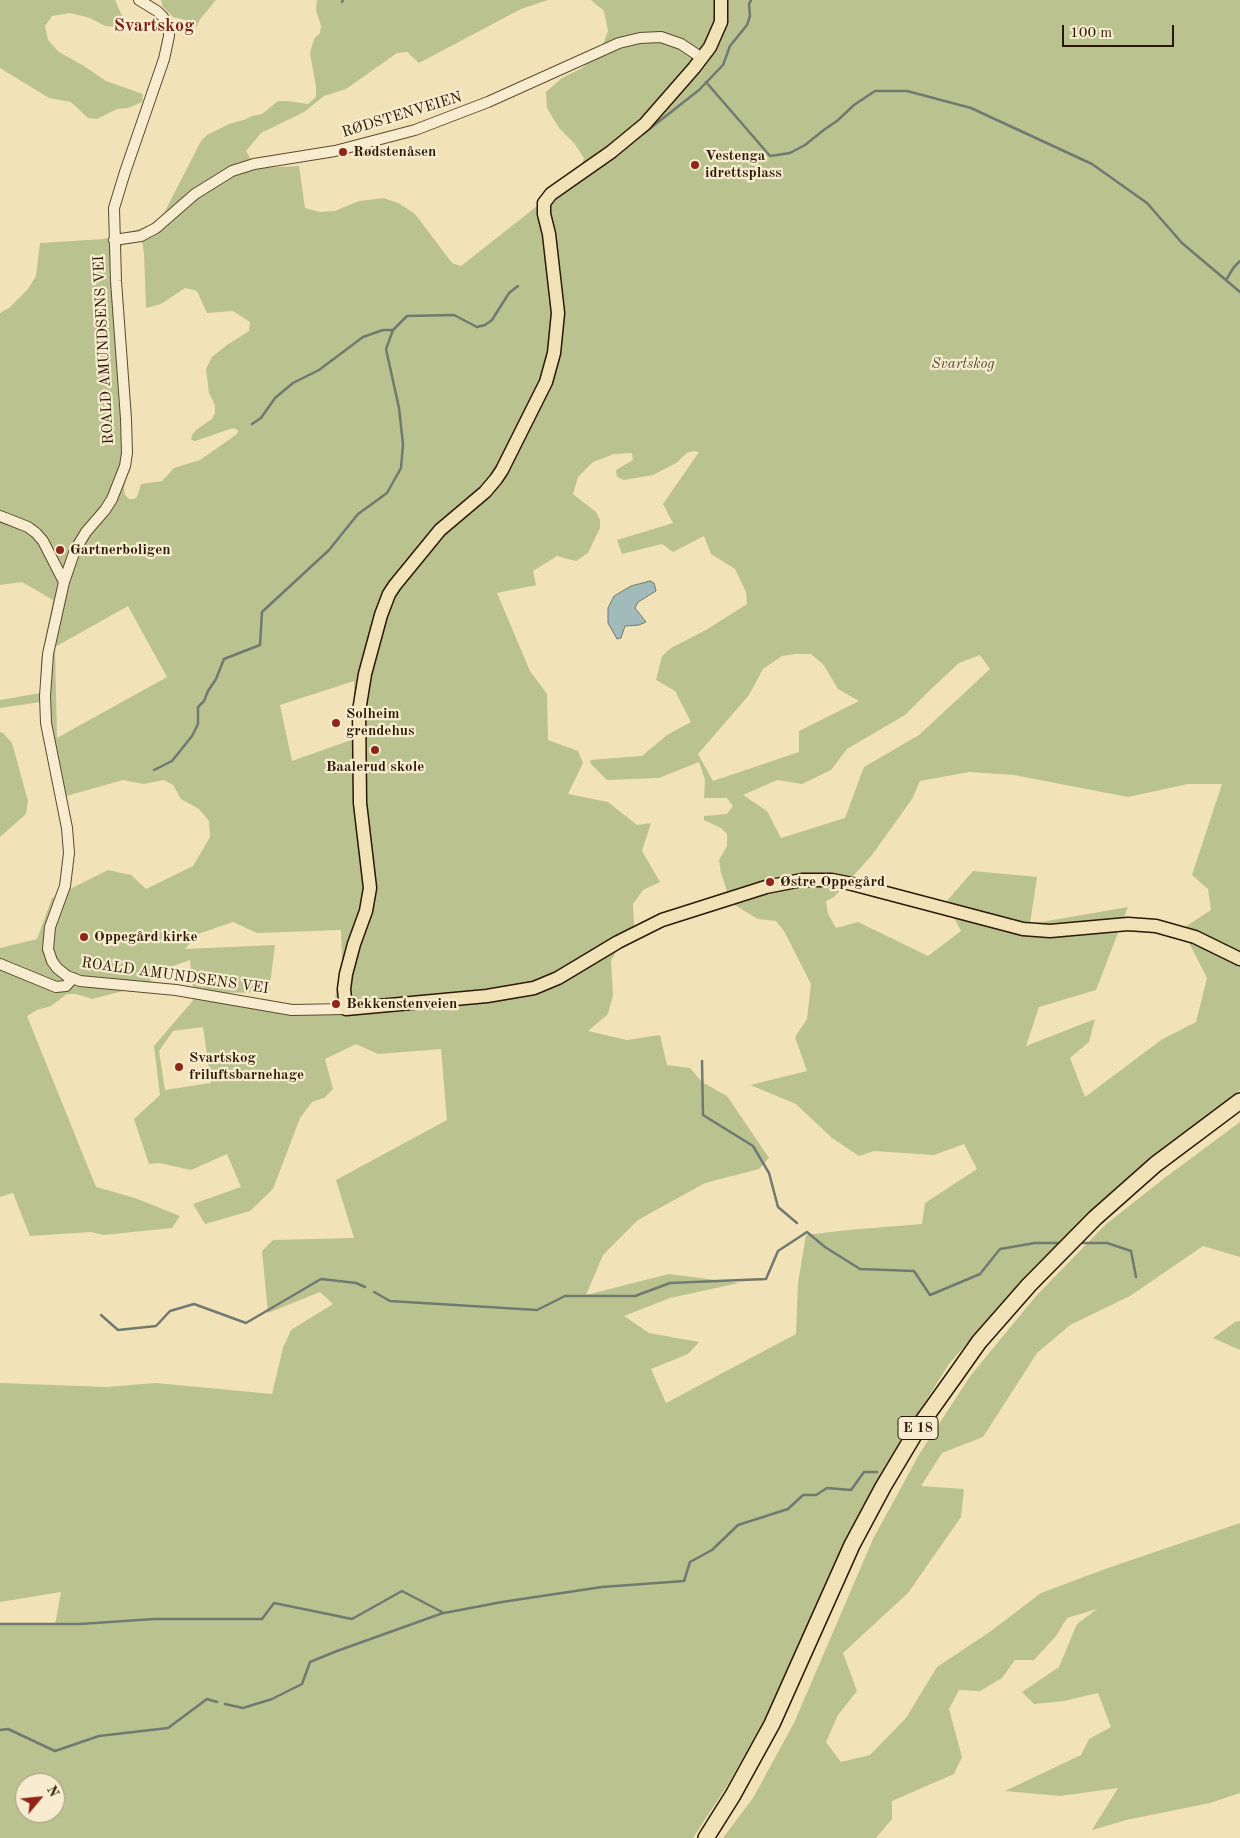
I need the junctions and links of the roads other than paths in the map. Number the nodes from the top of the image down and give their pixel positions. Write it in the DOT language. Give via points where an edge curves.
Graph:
graph roads {
  1 [pos="139,0"];
  2 [pos="721,0"];
  3 [pos="702,58"];
  4 [pos="114,240"];
  5 [pos="0,516"];
  6 [pos="64,582"];
  7 [pos="1240,959"];
  8 [pos="0,964"];
  9 [pos="73,978"];
  10 [pos="346,1009"];
  11 [pos="1240,1100"];
  12 [pos="1240,1108"];
  13 [pos="706,1838"];
  14 [pos="714,1838"];
  1 -- 4 [label="street, ROALD AMUNDSENS VEI" via="163,17 169,27 169,36 119,188 114,208"];
  2 -- 3 [label="main road" via="719,29"];
  3 -- 4 [label="street, RØDSTENVEIEN" via="681,44 661,37 624,41 475,108 415,130 335,151 254,164 232,171 196,194 156,228 141,236"];
  3 -- 10 [label="main road" via="636,133 551,194 544,203 558,313 554,353 546,382 496,479 440,530 395,585 386,602 365,674 359,711 360,804 370,888 346,974"];
  4 -- 6 [label="street, ROALD AMUNDSENS VEI" via="127,453 117,489 105,510 78,543"];
  5 -- 6 [label="street" via="28,527 43,541"];
  6 -- 9 [label="street, ROALD AMUNDSENS VEI" via="48,654 45,699 67,828 68,865 63,895 50,927 48,942 54,964"];
  7 -- 10 [label="main road, ROALD AMUNDSENS VEI" via="1195,937 1156,926 1128,924 1065,931 1030,930 852,884 802,880 766,887 662,920 534,988 487,996"];
  8 -- 9 [label="street" via="56,987 66,986"];
  9 -- 10 [label="street, ROALD AMUNDSENS VEI" via="176,990 292,1010"];
  11 -- 13 [label="highway, E 18" via="1156,1164 1095,1218 1060,1251 979,1342 920,1426 883,1487 852,1545 772,1724"];
  12 -- 14 [label="highway, E 18" via="1162,1167 1065,1255 996,1332 941,1405 874,1516 840,1584 778,1725"];
}
